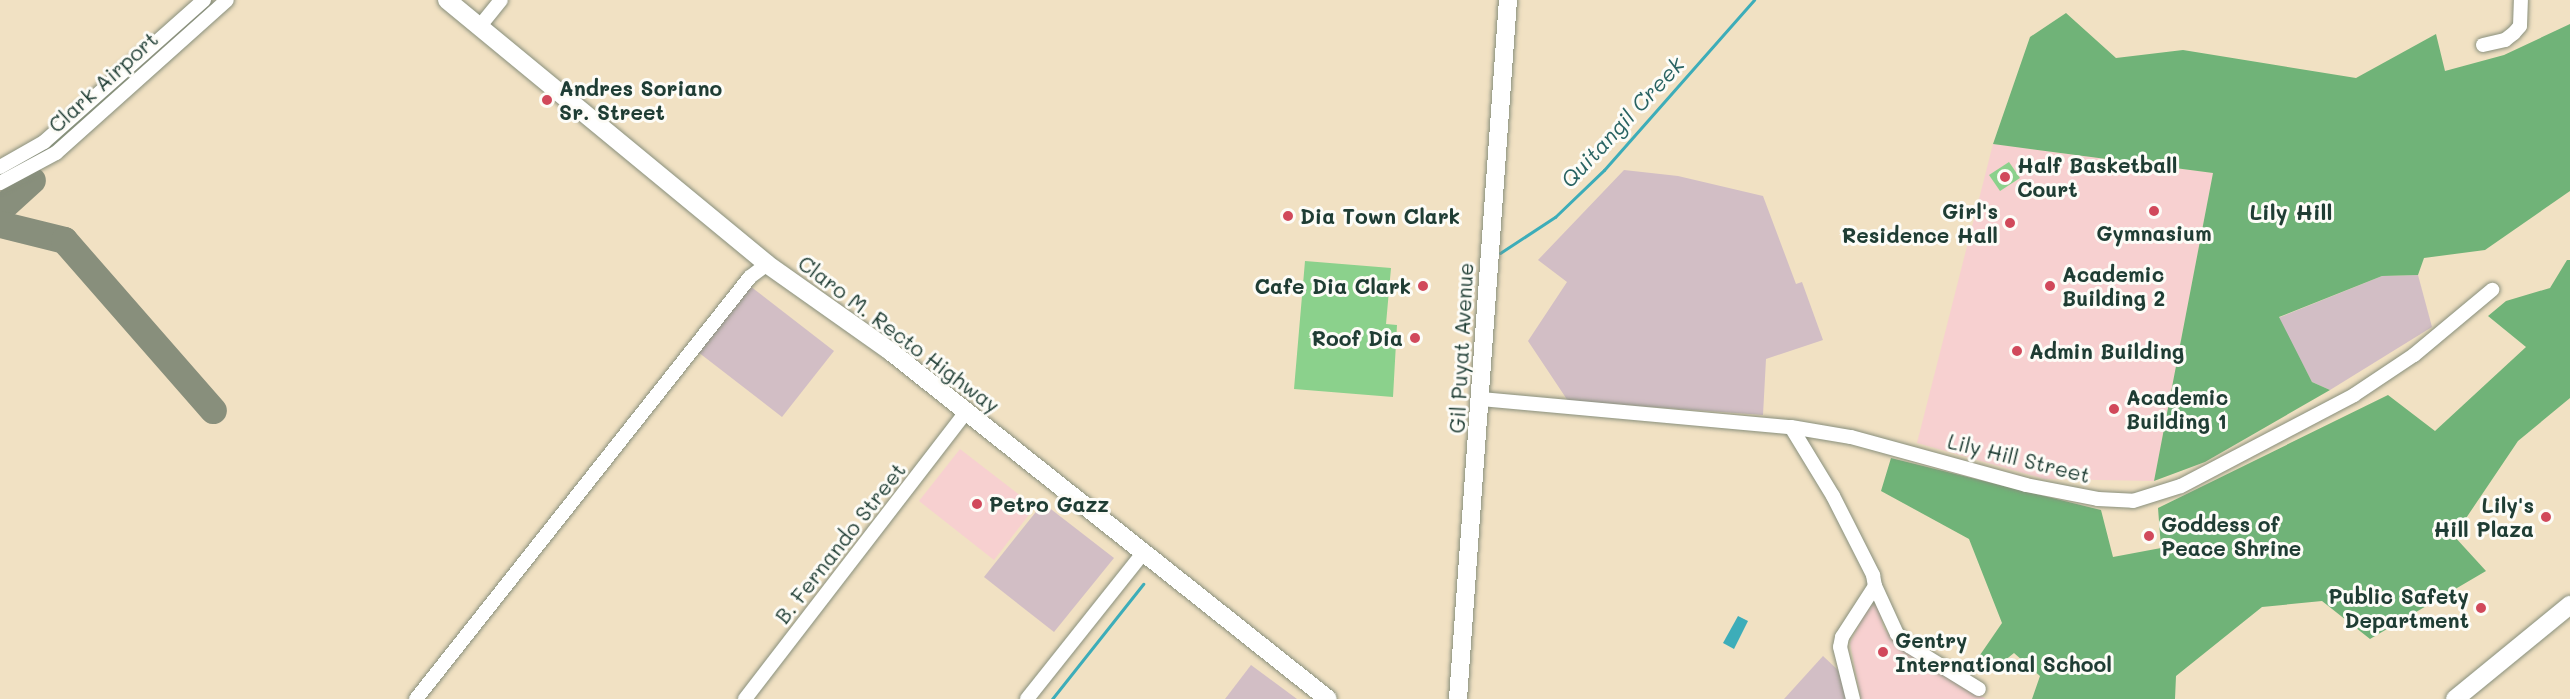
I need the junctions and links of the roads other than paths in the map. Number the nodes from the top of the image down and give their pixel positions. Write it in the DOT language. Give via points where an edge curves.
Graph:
graph roads {
  1 [pos="204,0"];
  2 [pos="227,0"];
  3 [pos="447,0"];
  4 [pos="501,0"];
  5 [pos="1508,0"];
  6 [pos="2521,0"];
  7 [pos="480,26"];
  8 [pos="2483,45"];
  9 [pos="148,49"];
  10 [pos="159,60"];
  11 [pos="0,167"];
  12 [pos="0,183"];
  13 [pos="767,264"];
  14 [pos="2492,290"];
  15 [pos="1481,399"];
  16 [pos="967,411"];
  17 [pos="1791,427"];
  18 [pos="1144,552"];
  19 [pos="1875,586"];
  20 [pos="2570,605"];
  21 [pos="1979,689"];
  22 [pos="416,699"];
  23 [pos="745,699"];
  24 [pos="1027,699"];
  25 [pos="1328,699"];
  26 [pos="1458,699"];
  27 [pos="1853,699"];
  28 [pos="2455,699"];
  1 -- 9 [label="street, Clark Airport"];
  2 -- 10 [label="street, Clark Airport"];
  3 -- 7 [label="main road, Claro M. Recto Highway"];
  4 -- 7 [label="street"];
  5 -- 15 [label="main road, Gil Puyat Avenue"];
  6 -- 8 [label="street" via="2520,26 2505,40"];
  7 -- 13 [label="main road, Claro M. Recto Highway"];
  9 -- 10 [label="street"];
  9 -- 11 [label="street, Clark Airport" via="44,142"];
  10 -- 12 [label="street, Clark Airport" via="56,153"];
  13 -- 16 [label="main road, Claro M. Recto Highway"];
  13 -- 22 [label="street" via="750,278"];
  14 -- 17 [label="street, Lily Hill Street" via="2414,355 2354,395 2154,498 2098,499 2026,485 1851,436"];
  15 -- 17 [label="street, Lily Hill Street"];
  15 -- 26 [label="main road, Gil Puyat Avenue"];
  16 -- 18 [label="main road, Claro M. Recto Highway"];
  16 -- 23 [label="street, B. Fernando Street"];
  17 -- 19 [label="street" via="1833,496"];
  18 -- 24 [label="street"];
  18 -- 25 [label="main road, Claro M. Recto Highway"];
  19 -- 21 [label="street" via="1897,634"];
  19 -- 27 [label="street" via="1842,637 1840,647"];
  20 -- 28 [label="main road"];
}
